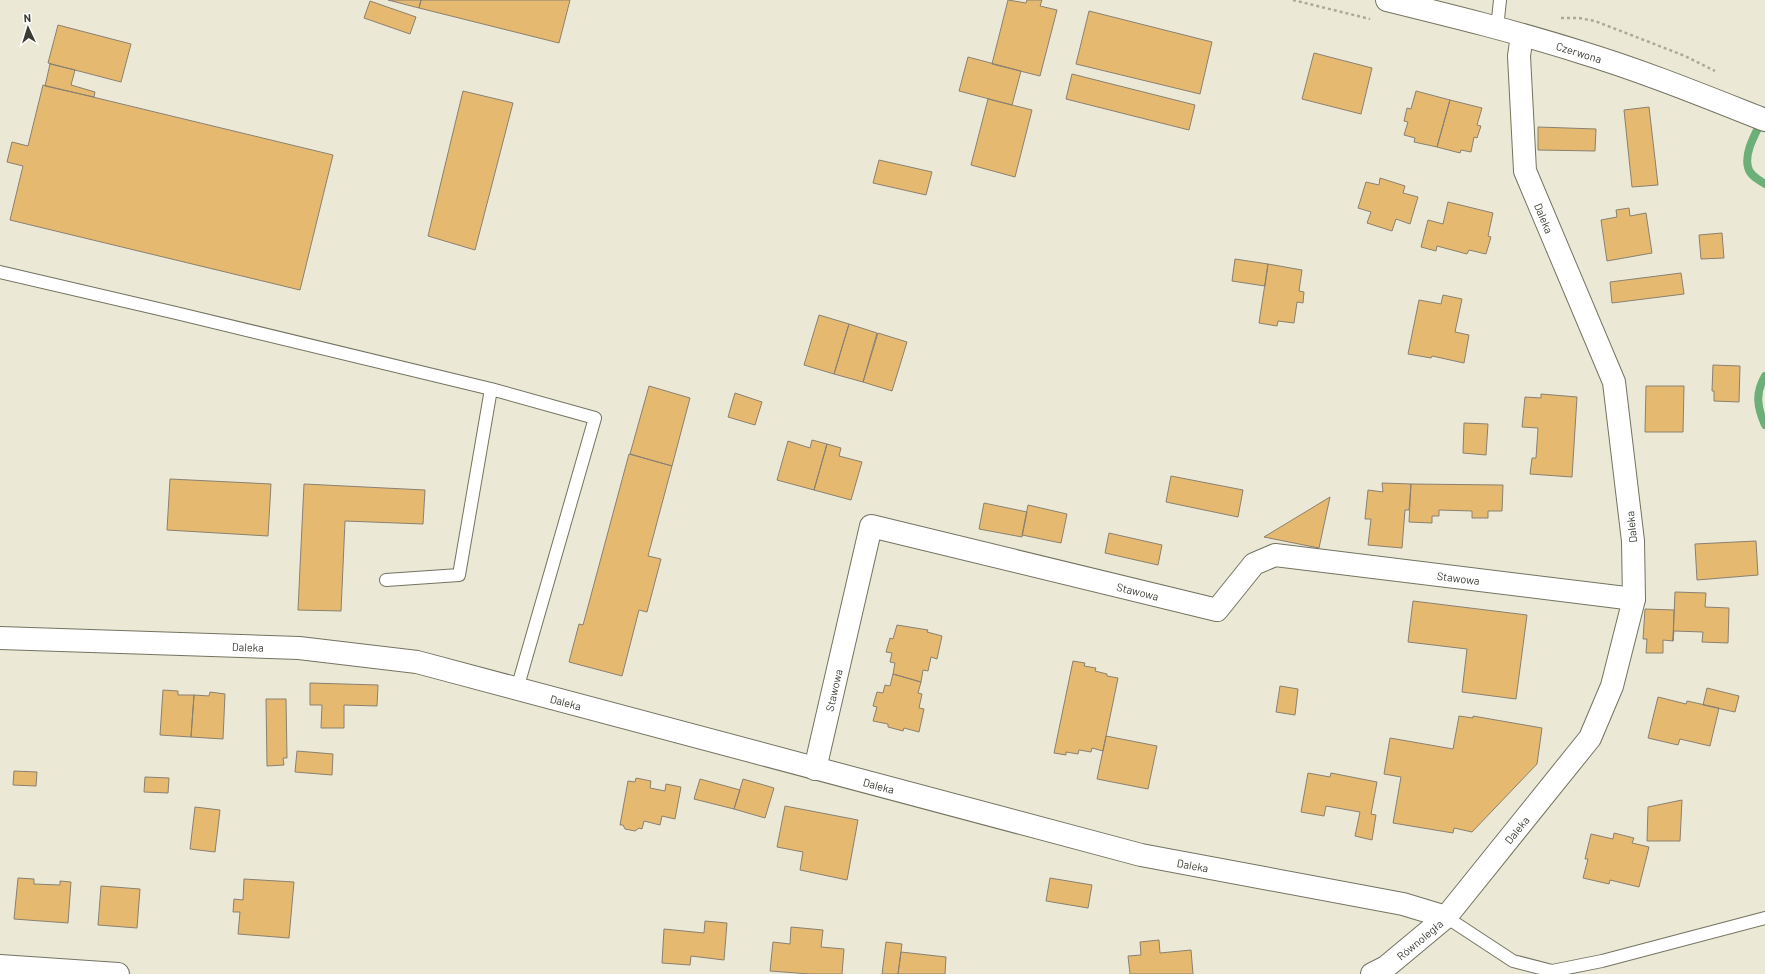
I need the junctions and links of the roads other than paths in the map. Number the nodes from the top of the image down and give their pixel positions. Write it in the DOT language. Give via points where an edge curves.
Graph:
graph roads {
  1 [pos="1387,0"];
  2 [pos="1500,0"];
  3 [pos="1497,28"];
  4 [pos="1522,35"];
  5 [pos="1765,120"];
  6 [pos="0,272"];
  7 [pos="491,389"];
  8 [pos="386,580"];
  9 [pos="1634,599"];
  10 [pos="0,638"];
  11 [pos="517,689"];
  12 [pos="815,769"];
  13 [pos="1446,917"];
  14 [pos="1765,918"];
  15 [pos="0,966"];
  16 [pos="118,974"];
  17 [pos="1372,974"];
  1 -- 3 [label="street, Czerwona"];
  2 -- 3 [label="lane"];
  3 -- 4 [label="street, Czerwona"];
  4 -- 5 [label="street, Czerwona" via="1637,71"];
  4 -- 9 [label="street, Daleka" via="1519,56 1524,171 1614,382 1633,542"];
  6 -- 7 [label="lane"];
  7 -- 8 [label="lane" via="459,575"];
  7 -- 11 [label="lane" via="595,418"];
  9 -- 12 [label="street, Stawowa" via="1275,555 1254,564 1217,610 871,526"];
  9 -- 13 [label="street, Daleka" via="1612,686 1590,738"];
  10 -- 11 [label="street, Daleka" via="299,648 417,662"];
  11 -- 12 [label="street, Daleka"];
  12 -- 13 [label="street, Daleka" via="1142,855 1403,904"];
  13 -- 14 [label="lane" via="1513,961 1552,971 1602,961"];
  13 -- 17 [label="street, Równoległa" via="1386,967"];
  15 -- 16 [label="street"];
}
